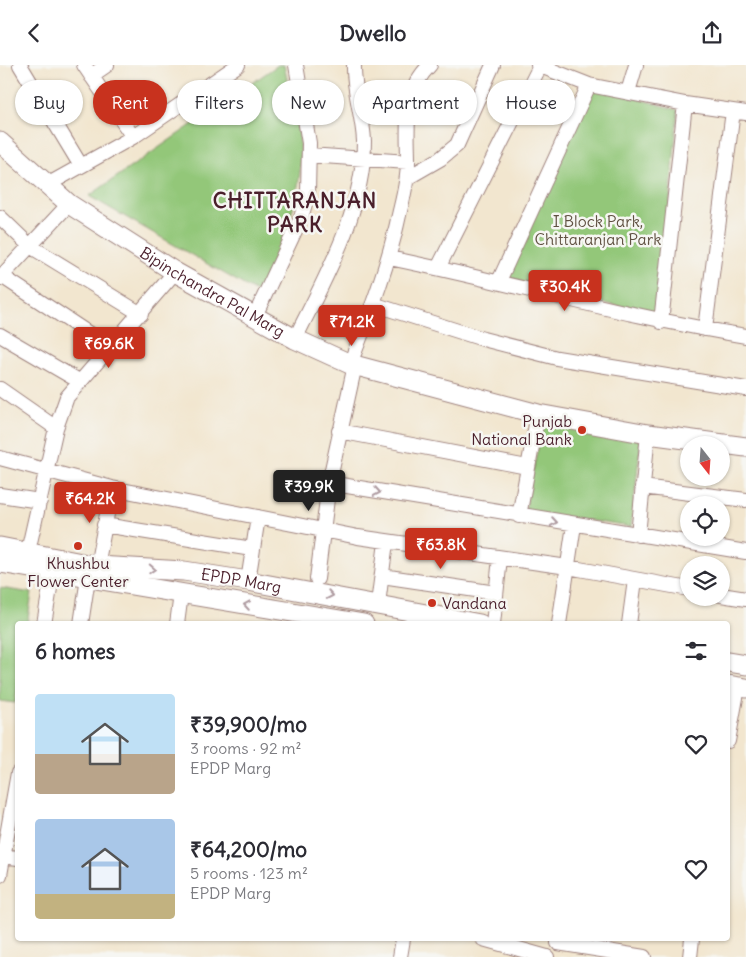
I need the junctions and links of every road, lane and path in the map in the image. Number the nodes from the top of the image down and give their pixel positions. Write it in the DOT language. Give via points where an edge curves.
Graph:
graph roads {
  1 [pos="20,65"];
  2 [pos="107,65"];
  3 [pos="238,65"];
  4 [pos="296,65"];
  5 [pos="354,65"];
  6 [pos="430,65"];
  7 [pos="493,65"];
  8 [pos="539,65"];
  9 [pos="636,65"];
  10 [pos="88,70"];
  11 [pos="589,85"];
  12 [pos="628,92"];
  13 [pos="684,104"];
  14 [pos="740,112"];
  15 [pos="133,137"];
  16 [pos="1,146"];
  17 [pos="309,155"];
  18 [pos="363,159"];
  19 [pos="408,162"];
  20 [pos="81,166"];
  21 [pos="407,178"];
  22 [pos="47,185"];
  23 [pos="68,204"];
  24 [pos="0,217"];
  25 [pos="30,246"];
  26 [pos="389,257"];
  27 [pos="438,268"];
  28 [pos="175,272"];
  29 [pos="1,277"];
  30 [pos="500,281"];
  31 [pos="373,305"];
  32 [pos="140,314"];
  33 [pos="254,317"];
  34 [pos="662,322"];
  35 [pos="705,329"];
  36 [pos="0,335"];
  37 [pos="746,336"];
  38 [pos="295,339"];
  39 [pos="109,347"];
  40 [pos="352,365"];
  41 [pos="79,381"];
  42 [pos="746,389"];
  43 [pos="2,393"];
  44 [pos="538,415"];
  45 [pos="56,428"];
  46 [pos="339,431"];
  47 [pos="648,434"];
  48 [pos="746,447"];
  49 [pos="0,458"];
  50 [pos="527,467"];
  51 [pos="48,470"];
  52 [pos="329,483"];
  53 [pos="642,487"];
  54 [pos="112,488"];
  55 [pos="0,495"];
  56 [pos="746,500"];
  57 [pos="40,501"];
  58 [pos="519,516"];
  59 [pos="258,517"];
  60 [pos="104,525"];
  61 [pos="574,525"];
  62 [pos="324,530"];
  63 [pos="638,535"];
  64 [pos="386,541"];
  65 [pos="0,547"];
  66 [pos="252,549"];
  67 [pos="746,552"];
  68 [pos="500,558"];
  69 [pos="26,561"];
  70 [pos="0,563"];
  71 [pos="53,565"];
  72 [pos="568,567"];
  73 [pos="92,572"];
  74 [pos="382,576"];
  75 [pos="316,579"];
  76 [pos="635,580"];
  77 [pos="248,581"];
  78 [pos="680,588"];
  79 [pos="496,593"];
  80 [pos="181,594"];
  81 [pos="730,596"];
  82 [pos="746,599"];
  83 [pos="378,604"];
  84 [pos="44,621"];
  85 [pos="82,621"];
  86 [pos="178,621"];
  87 [pos="346,621"];
  88 [pos="465,621"];
  89 [pos="493,621"];
  90 [pos="559,621"];
  91 [pos="629,621"];
  92 [pos="730,662"];
  93 [pos="746,665"];
  94 [pos="737,686"];
  95 [pos="730,729"];
  96 [pos="15,790"];
  97 [pos="3,856"];
  98 [pos="15,858"];
  99 [pos="0,875"];
  100 [pos="402,941"];
  101 [pos="490,941"];
  102 [pos="558,941"];
  103 [pos="692,941"];
  104 [pos="400,957"];
  105 [pos="546,957"];
  106 [pos="564,957"];
  107 [pos="644,957"];
  108 [pos="690,957"];
  1 -- 20 [label="street"];
  2 -- 10 [label="street"];
  3 -- 15 [label="street"];
  4 -- 17 [label="street"];
  5 -- 18 [label="street"];
  6 -- 19 [label="street" via="419,75 411,95 406,121"];
  7 -- 21 [label="street" via="456,145 440,159"];
  8 -- 11 [label="street"];
  8 -- 27 [label="street"];
  9 -- 12 [label="street"];
  10 -- 15 [label="street"];
  11 -- 12 [label="street"];
  11 -- 30 [label="street"];
  12 -- 13 [label="street"];
  13 -- 14 [label="street"];
  13 -- 34 [label="street"];
  14 -- 35 [label="street"];
  15 -- 20 [label="street"];
  16 -- 22 [label="street, Bipinchandra Pal Marg"];
  17 -- 18 [label="street"];
  17 -- 33 [label="street" via="308,193 301,218"];
  18 -- 19 [label="street"];
  18 -- 38 [label="street" via="352,213"];
  19 -- 21 [label="street"];
  20 -- 22 [label="street"];
  21 -- 26 [label="street"];
  22 -- 23 [label="street, Bipinchandra Pal Marg"];
  23 -- 25 [label="street"];
  23 -- 28 [label="street, Bipinchandra Pal Marg"];
  24 -- 25 [label="street"];
  25 -- 29 [label="street"];
  25 -- 32 [label="street"];
  26 -- 27 [label="street"];
  26 -- 31 [label="street"];
  27 -- 30 [label="street"];
  28 -- 32 [label="street"];
  28 -- 33 [label="street, Bipinchandra Pal Marg"];
  29 -- 39 [label="street"];
  30 -- 34 [label="street"];
  31 -- 40 [label="street"];
  31 -- 42 [label="street" via="557,358"];
  32 -- 39 [label="street"];
  33 -- 38 [label="street, Bipinchandra Pal Marg"];
  34 -- 35 [label="street"];
  35 -- 37 [label="street"];
  36 -- 41 [label="street"];
  38 -- 40 [label="street, Bipinchandra Pal Marg"];
  39 -- 41 [label="street"];
  40 -- 44 [label="street, Bipinchandra Pal Marg"];
  40 -- 46 [label="street"];
  41 -- 45 [label="street" via="67,397"];
  43 -- 45 [label="street"];
  44 -- 47 [label="street, Bipinchandra Pal Marg"];
  44 -- 50 [label="street"];
  45 -- 51 [label="street"];
  46 -- 50 [label="street"];
  46 -- 52 [label="street"];
  47 -- 48 [label="street, Bipinchandra Pal Marg"];
  47 -- 53 [label="street"];
  49 -- 51 [label="street"];
  50 -- 58 [label="street"];
  51 -- 54 [label="street"];
  51 -- 57 [label="street"];
  52 -- 58 [label="street, one-way"];
  52 -- 62 [label="street"];
  53 -- 56 [label="street"];
  53 -- 63 [label="street"];
  54 -- 59 [label="street"];
  54 -- 60 [label="street"];
  55 -- 57 [label="street"];
  57 -- 69 [label="street"];
  58 -- 61 [label="street, one-way"];
  59 -- 62 [label="street"];
  59 -- 66 [label="street"];
  60 -- 66 [label="street"];
  60 -- 73 [label="street"];
  61 -- 63 [label="street"];
  61 -- 72 [label="street"];
  62 -- 64 [label="street"];
  62 -- 75 [label="street"];
  63 -- 67 [label="street"];
  64 -- 68 [label="street"];
  64 -- 74 [label="street"];
  65 -- 69 [label="street, EPDP Marg"];
  66 -- 77 [label="street"];
  68 -- 72 [label="street"];
  68 -- 79 [label="street"];
  69 -- 70 [label="street, EPDP Marg"];
  69 -- 71 [label="street, EPDP Marg"];
  71 -- 73 [label="street, EPDP Marg"];
  71 -- 84 [label="street"];
  72 -- 76 [label="street"];
  72 -- 90 [label="street"];
  73 -- 77 [label="street, EPDP Marg, one-way" via="184,571"];
  73 -- 80 [label="street, EPDP Marg"];
  73 -- 85 [label="street"];
  74 -- 79 [label="street"];
  74 -- 83 [label="street"];
  76 -- 78 [label="street"];
  76 -- 91 [label="street"];
  77 -- 83 [label="street, EPDP Marg, one-way"];
  79 -- 89 [label="street"];
  80 -- 86 [label="street"];
  87 -- 80 [label="street, EPDP Marg, one-way"];
  81 -- 82 [label="street"];
  83 -- 88 [label="street, EPDP Marg"];
  92 -- 93 [label="street"];
  94 -- 95 [label="street"];
  96 -- 97 [label="street"];
  97 -- 98 [label="street"];
  97 -- 99 [label="street"];
  100 -- 104 [label="street"];
  101 -- 105 [label="street"];
  102 -- 106 [label="street"];
  102 -- 107 [label="street"];
  103 -- 108 [label="street"];
}
